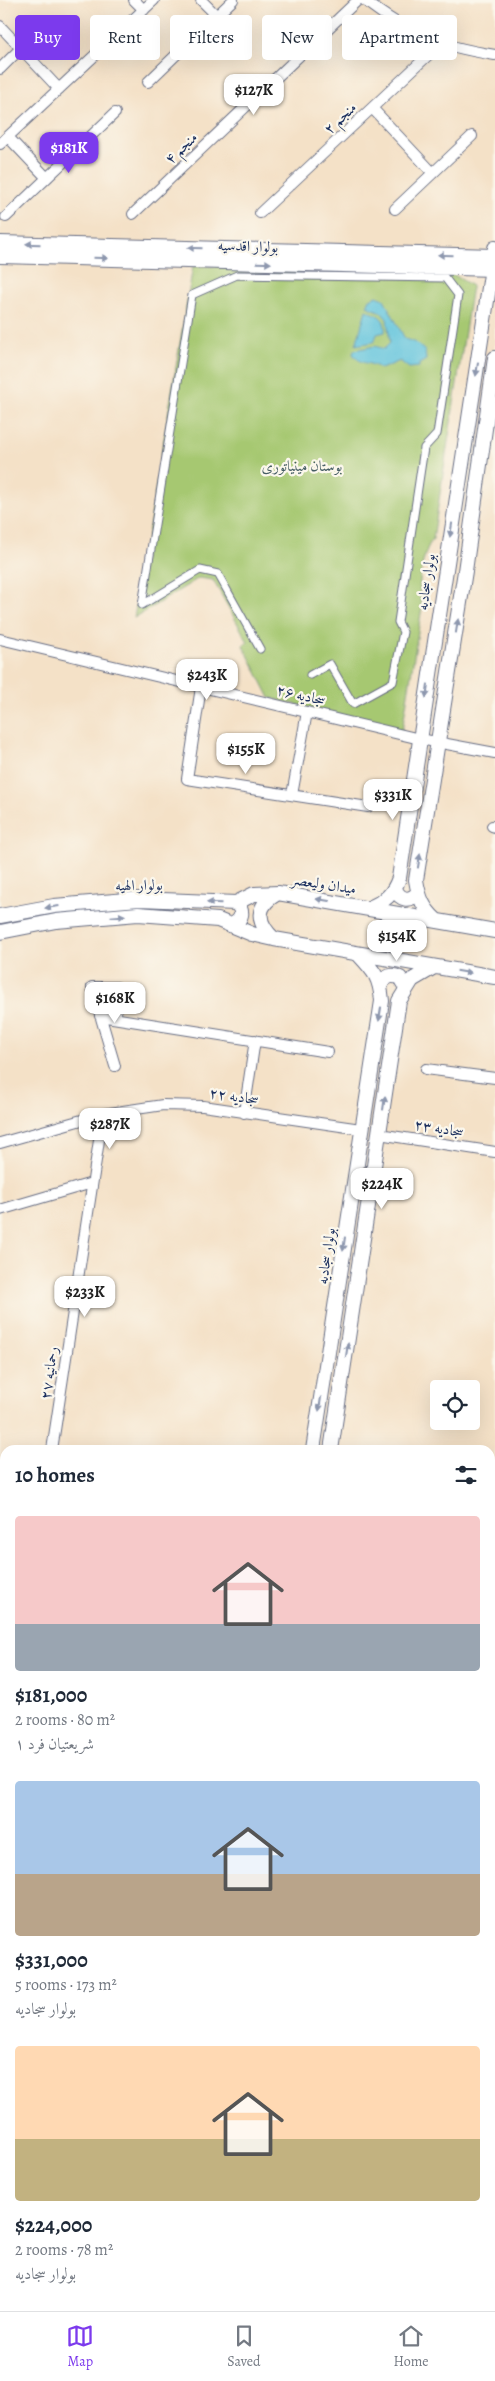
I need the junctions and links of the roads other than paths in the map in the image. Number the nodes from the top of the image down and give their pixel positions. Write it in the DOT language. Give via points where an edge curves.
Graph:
graph roads {
  1 [pos="134,0"];
  2 [pos="154,0"];
  3 [pos="201,0"];
  4 [pos="234,0"];
  5 [pos="358,0"];
  6 [pos="364,0"];
  7 [pos="144,10"];
  8 [pos="216,15"];
  9 [pos="218,15"];
  10 [pos="384,15"];
  11 [pos="0,26"];
  12 [pos="15,42"];
  13 [pos="457,47"];
  14 [pos="15,54"];
  15 [pos="495,54"];
  16 [pos="32,60"];
  17 [pos="171,60"];
  18 [pos="423,60"];
  19 [pos="0,68"];
  20 [pos="148,82"];
  21 [pos="59,89"];
  22 [pos="372,108"];
  23 [pos="115,113"];
  24 [pos="8,136"];
  25 [pos="472,136"];
  26 [pos="0,144"];
  27 [pos="433,173"];
  28 [pos="47,178"];
  29 [pos="395,209"];
  30 [pos="260,213"];
  31 [pos="133,214"];
  32 [pos="6,217"];
  33 [pos="0,243"];
  34 [pos="0,256"];
  35 [pos="494,260"];
  36 [pos="462,268"];
  37 [pos="488,300"];
  38 [pos="495,358"];
  39 [pos="491,413"];
  40 [pos="0,639"];
  41 [pos="260,649"];
  42 [pos="310,675"];
  43 [pos="202,687"];
  44 [pos="307,712"];
  45 [pos="420,739"];
  46 [pos="439,743"];
  47 [pos="495,753"];
  48 [pos="292,795"];
  49 [pos="368,807"];
  50 [pos="395,889"];
  51 [pos="278,893"];
  52 [pos="418,893"];
  53 [pos="236,903"];
  54 [pos="368,908"];
  55 [pos="0,916"];
  56 [pos="436,920"];
  57 [pos="232,924"];
  58 [pos="495,931"];
  59 [pos="0,932"];
  60 [pos="274,939"];
  61 [pos="360,955"];
  62 [pos="434,967"];
  63 [pos="495,977"];
  64 [pos="380,984"];
  65 [pos="406,988"];
  66 [pos="100,1016"];
  67 [pos="116,1018"];
  68 [pos="255,1040"];
  69 [pos="328,1052"];
  70 [pos="115,1066"];
  71 [pos="426,1069"];
  72 [pos="495,1078"];
  73 [pos="244,1113"];
  74 [pos="103,1114"];
  75 [pos="361,1129"];
  76 [pos="379,1134"];
  77 [pos="0,1143"];
  78 [pos="495,1152"];
  79 [pos="92,1183"];
  80 [pos="0,1210"];
  81 [pos="53,1445"];
  82 [pos="314,1445"];
  83 [pos="332,1445"];
  1 -- 7 [label="street"];
  2 -- 7 [label="street"];
  3 -- 8 [label="street"];
  4 -- 9 [label="street"];
  5 -- 31 [label="street, منجم ۴"];
  6 -- 10 [label="street"];
  7 -- 21 [label="street"];
  11 -- 12 [label="street"];
  13 -- 15 [label="street"];
  14 -- 19 [label="street"];
  16 -- 21 [label="street"];
  17 -- 20 [label="street"];
  18 -- 22 [label="street, منجم ۲"];
  21 -- 24 [label="street"];
  22 -- 27 [label="street"];
  22 -- 30 [label="street, منجم ۲"];
  23 -- 28 [label="street"];
  24 -- 26 [label="street"];
  24 -- 28 [label="street"];
  25 -- 27 [label="street"];
  27 -- 29 [label="street"];
  28 -- 32 [label="street"];
  35 -- 33 [label="main road, بولوار اقدسیه, one-way"];
  34 -- 36 [label="main road, بولوار اقدسیه, one-way"];
  35 -- 36 [label="main road, بولوار اقدسیه"];
  35 -- 37 [label="main road, بولوار سجادیه"];
  36 -- 37 [label="main road" via="482,285"];
  37 -- 45 [label="main road, بولوار سجادیه, one-way"];
  38 -- 39 [label="main road"];
  46 -- 39 [label="main road, one-way"];
  40 -- 43 [label="street, سجادیه ۲۶"];
  41 -- 42 [label="street" via="218,574 200,570 142,605 192,296 237,275 445,278 458,296 437,434 424,448 398,622 403,632 393,682 353,704 330,664"];
  43 -- 44 [label="street, سجادیه ۲۶"];
  43 -- 48 [label="street" via="187,778"];
  44 -- 45 [label="street, سجادیه ۲۶"];
  44 -- 48 [label="street"];
  45 -- 46 [label="street, سجادیه ۲۶"];
  45 -- 50 [label="main road, بولوار سجادیه"];
  46 -- 47 [label="street, سجادیه ۲۶"];
  52 -- 46 [label="main road, one-way" via="416,880"];
  48 -- 49 [label="street"];
  50 -- 52 [label="main road" via="398,896 405,899"];
  50 -- 54 [label="main road" via="384,901"];
  51 -- 53 [label="main road, بولوار الهیه" via="254,894"];
  54 -- 51 [label="main road, میدان ولیعصر, one-way"];
  51 -- 60 [label="main road, میدان ولیعصر" via="269,898 261,912 264,929"];
  52 -- 56 [label="main road" via="424,910"];
  53 -- 55 [label="main road, بولوار الهیه, one-way" via="139,899 54,906"];
  53 -- 57 [label="main road" via="242,915"];
  54 -- 56 [label="main road, میدان ولیعصر"];
  56 -- 58 [label="main road, میدان ولیعصر"];
  59 -- 57 [label="main road, بولوار الهیه, one-way" via="56,921 138,914"];
  57 -- 60 [label="main road, بولوار الهیه" via="252,934"];
  60 -- 61 [label="main road"];
  61 -- 62 [label="main road"];
  61 -- 64 [label="main road, بولوار سجادیه" via="374,970"];
  62 -- 63 [label="main road, one-way"];
  62 -- 65 [label="main road" via="420,974"];
  64 -- 65 [label="main road" via="389,976 395,976"];
  64 -- 75 [label="main road, بولوار سجادیه, one-way" via="382,1001"];
  76 -- 65 [label="main road, one-way" via="399,1001"];
  66 -- 67 [label="street"];
  66 -- 67 [label="street" via="92,987 117,987"];
  66 -- 70 [label="street"];
  67 -- 68 [label="street"];
  68 -- 69 [label="street"];
  68 -- 73 [label="street"];
  71 -- 72 [label="street"];
  73 -- 74 [label="street, سجادیه ۲۲" via="203,1106 163,1105"];
  73 -- 75 [label="street, سجادیه ۲۲"];
  74 -- 77 [label="street, سجادیه ۲۲"];
  74 -- 79 [label="street, رحمانیه ۲۷"];
  75 -- 82 [label="main road, بولوار سجادیه, one-way"];
  76 -- 78 [label="street, سجادیه ۲۳"];
  83 -- 76 [label="main road, one-way"];
  79 -- 80 [label="street"];
  79 -- 81 [label="street, رحمانیه ۲۷"];
}
